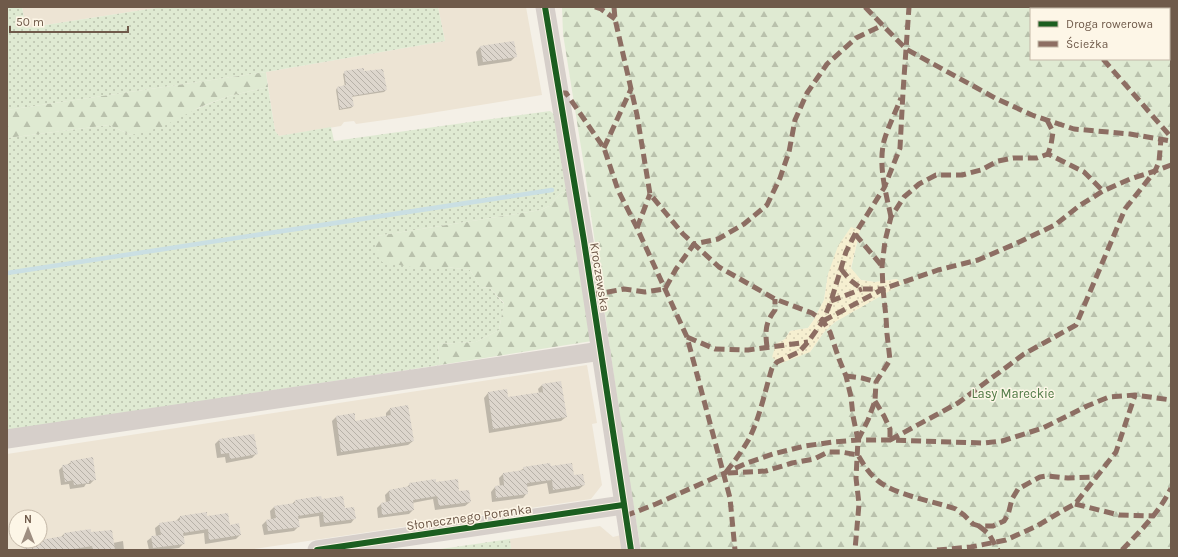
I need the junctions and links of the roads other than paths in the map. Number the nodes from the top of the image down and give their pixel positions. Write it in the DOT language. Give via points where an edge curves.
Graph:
graph roads {
  1 [pos="545,7"];
  2 [pos="600,351"];
  3 [pos="7,439"];
  4 [pos="623,505"];
  5 [pos="317,550"];
  6 [pos="631,550"];
  1 -- 2 [label="street, Kroczewska"];
  2 -- 3 [label="street"];
  2 -- 4 [label="street, Kroczewska"];
  4 -- 5 [label="street, Słonecznego Poranka"];
  4 -- 6 [label="street, Kroczewska"];
}
